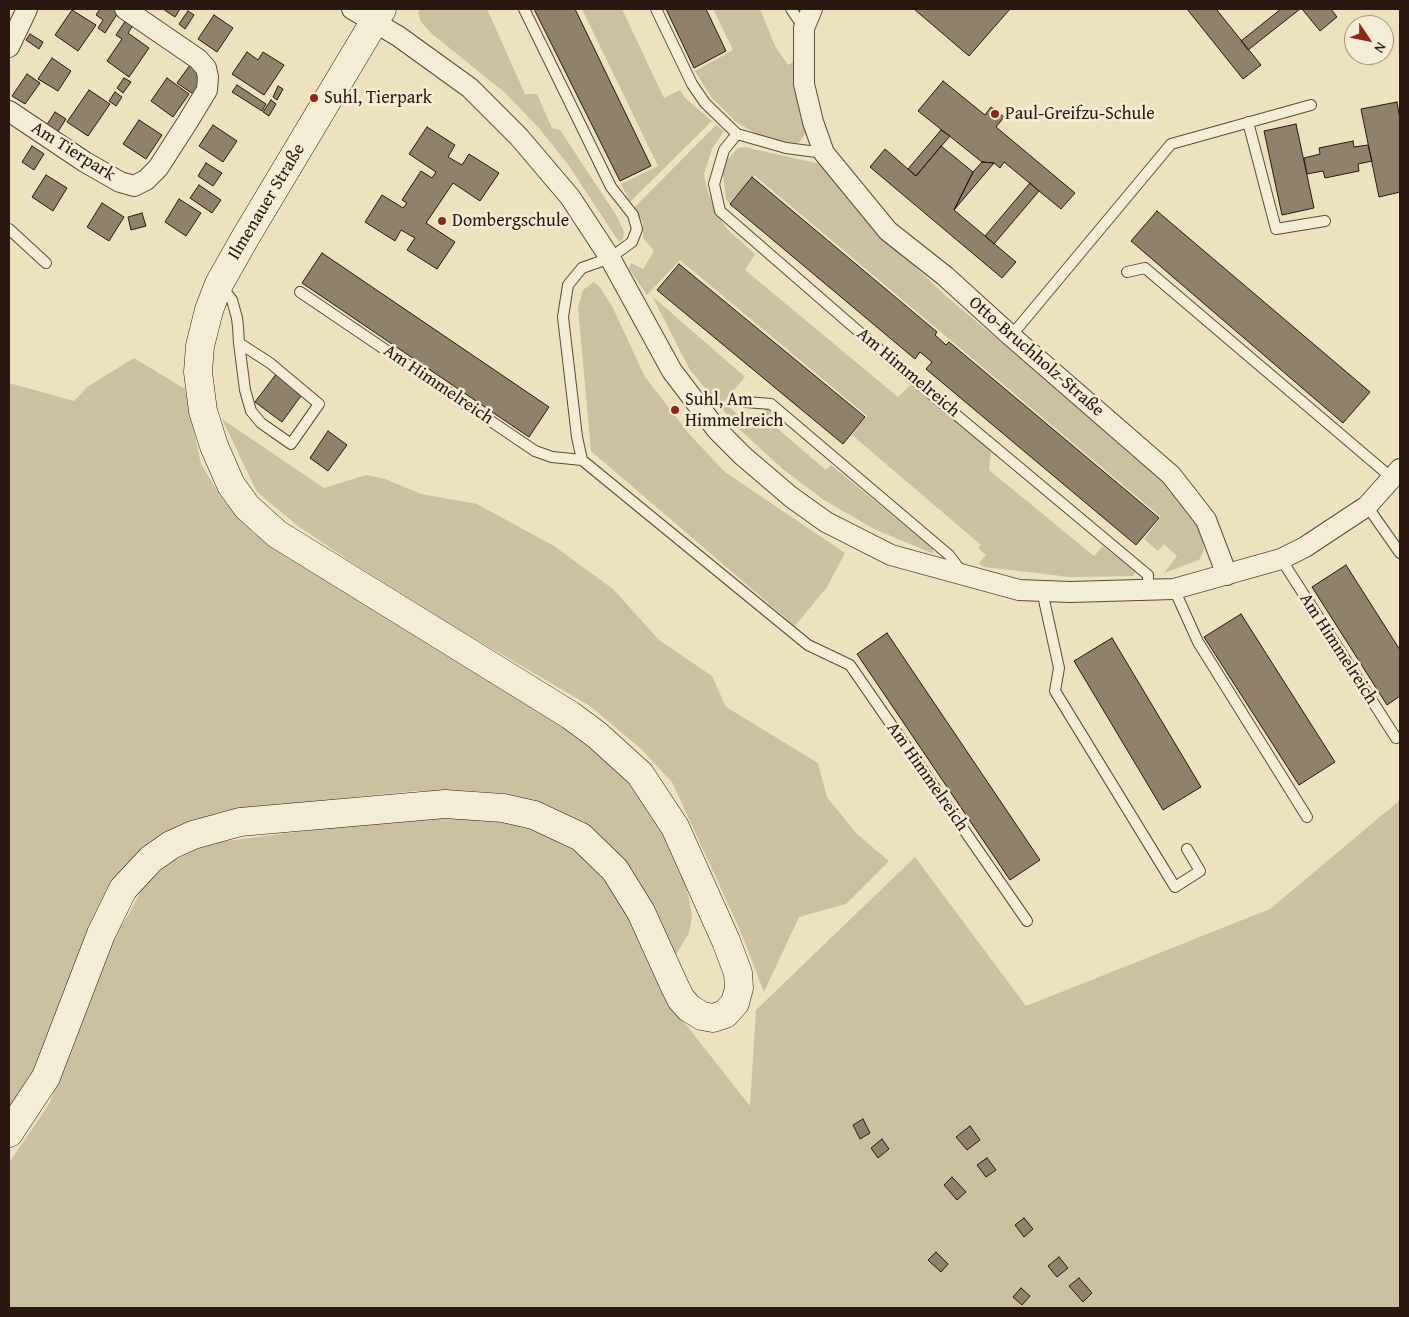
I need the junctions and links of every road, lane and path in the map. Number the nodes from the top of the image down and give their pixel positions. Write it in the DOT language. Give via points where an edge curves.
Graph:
graph roads {
  1 [pos="27,9"];
  2 [pos="125,9"];
  3 [pos="524,9"];
  4 [pos="656,9"];
  5 [pos="791,9"];
  6 [pos="812,9"];
  7 [pos="369,13"];
  8 [pos="804,28"];
  9 [pos="9,47"];
  10 [pos="1311,105"];
  11 [pos="9,111"];
  12 [pos="1248,122"];
  13 [pos="737,134"];
  14 [pos="824,152"];
  15 [pos="1324,221"];
  16 [pos="9,229"];
  17 [pos="610,258"];
  18 [pos="46,263"];
  19 [pos="1127,272"];
  20 [pos="219,284"];
  21 [pos="300,292"];
  22 [pos="1011,336"];
  23 [pos="239,344"];
  24 [pos="746,402"];
  25 [pos="582,460"];
  26 [pos="1396,473"];
  27 [pos="1366,506"];
  28 [pos="1400,553"];
  29 [pos="1281,559"];
  30 [pos="1228,575"];
  31 [pos="964,576"];
  32 [pos="1174,589"];
  33 [pos="1042,591"];
  34 [pos="1148,592"];
  35 [pos="1396,738"];
  36 [pos="1307,817"];
  37 [pos="1187,849"];
  38 [pos="1027,921"];
  39 [pos="9,1133"];
  1 -- 9 [label="street"];
  2 -- 11 [label="street, Am Tierpark" via="198,59 206,68 208,77 207,90 187,124 158,168 146,180 134,186 120,182"];
  3 -- 17 [label="lane" via="611,187 633,215 637,229 632,242"];
  4 -- 13 [label="lane" via="696,90"];
  5 -- 8 [label="lane"];
  6 -- 8 [label="street, Otto-Bruchholz-Straße"];
  7 -- 17 [label="street" via="470,88 520,137 570,197"];
  7 -- 20 [label="main road, Ilmenauer Straße"];
  8 -- 14 [label="street, Otto-Bruchholz-Straße" via="804,84"];
  10 -- 12 [label="lane"];
  12 -- 15 [label="lane" via="1276,229"];
  12 -- 22 [label="lane" via="1171,144"];
  13 -- 14 [label="lane" via="786,148"];
  13 -- 34 [label="lane, Am Himmelreich" via="724,150 714,184 720,211 1148,575"];
  14 -- 22 [label="street, Otto-Bruchholz-Straße" via="888,230"];
  16 -- 18 [label="lane"];
  17 -- 25 [label="lane" via="582,268 568,285 563,316"];
  17 -- 31 [label="street" via="672,371 717,430 743,456 826,522 891,555"];
  19 -- 26 [label="lane" via="1145,268"];
  20 -- 23 [label="lane" via="232,300"];
  20 -- 39 [label="main road, Ilmenauer Straße" via="200,346 198,372 203,410 221,467 247,507 277,534 570,715 640,774 675,827 710,902 738,973 737,996 732,1008 720,1017 702,1016 689,1008 681,999 641,912 615,870 580,837 534,815 503,808 445,804 240,822 193,835 171,845 151,859 123,889 101,934 46,1077"];
  21 -- 25 [label="lane, Am Himmelreich" via="536,451 552,457"];
  22 -- 30 [label="street, Otto-Bruchholz-Straße" via="1171,475 1206,520"];
  23 -- 23 [label="lane" via="244,390 251,411 261,423 291,444 319,404 270,363"];
  24 -- 31 [label="lane" via="771,404 949,555"];
  25 -- 38 [label="lane, Am Himmelreich" via="808,645 850,665"];
  26 -- 27 [label="street"];
  27 -- 28 [label="lane"];
  27 -- 29 [label="street" via="1305,547"];
  29 -- 30 [label="street"];
  29 -- 35 [label="lane, Am Himmelreich"];
  30 -- 32 [label="street"];
  31 -- 33 [label="street" via="1019,590"];
  32 -- 34 [label="street"];
  32 -- 36 [label="lane" via="1198,642"];
  33 -- 34 [label="street"];
  33 -- 37 [label="lane" via="1059,668 1055,692 1175,887 1200,870"];
}
